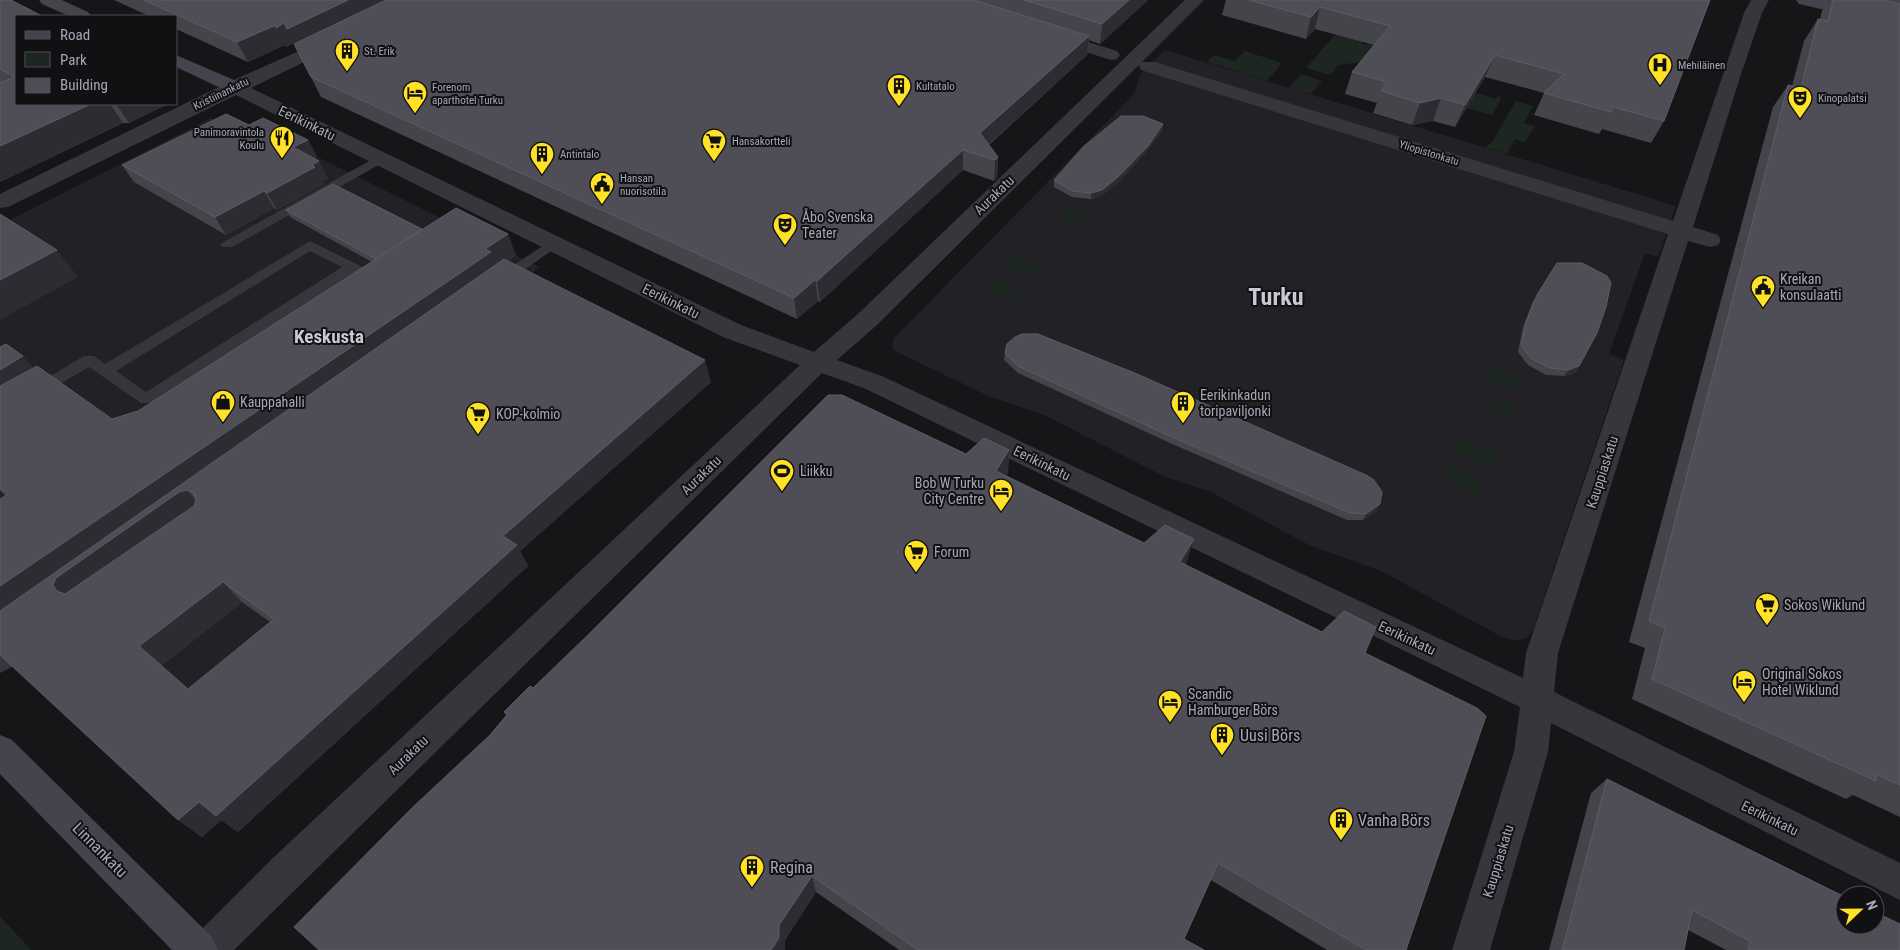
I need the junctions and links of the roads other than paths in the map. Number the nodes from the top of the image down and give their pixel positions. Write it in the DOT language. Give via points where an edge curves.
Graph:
graph roads {
  1 [pos="48,0"];
  2 [pos="1195,0"];
  3 [pos="1760,0"];
  4 [pos="1805,0"];
  5 [pos="80,15"];
  6 [pos="1900,22"];
  7 [pos="353,30"];
  8 [pos="1039,32"];
  9 [pos="1111,55"];
  10 [pos="178,61"];
  11 [pos="1148,66"];
  12 [pos="234,87"];
  13 [pos="380,159"];
  14 [pos="0,202"];
  15 [pos="1682,231"];
  16 [pos="1710,240"];
  17 [pos="553,243"];
  18 [pos="227,244"];
  19 [pos="352,267"];
  20 [pos="379,277"];
  21 [pos="491,287"];
  22 [pos="818,362"];
  23 [pos="105,371"];
  24 [pos="0,413"];
  25 [pos="1537,700"];
  26 [pos="0,751"];
  27 [pos="1900,882"];
  28 [pos="199,950"];
  29 [pos="207,950"];
  30 [pos="1471,950"];
  1 -- 5 [label="street"];
  2 -- 22 [label="street, Aurakatu" via="868,318"];
  3 -- 15 [label="street, Kauppiaskatu"];
  4 -- 6 [label="street"];
  7 -- 12 [label="street, Kristiinankatu"];
  8 -- 9 [label="street"];
  10 -- 12 [label="street, Eerikinkatu"];
  11 -- 15 [label="street, Yliopistonkatu"];
  12 -- 13 [label="street, Eerikinkatu"];
  12 -- 14 [label="street, Kristiinankatu"];
  13 -- 17 [label="street, Eerikinkatu" via="476,213"];
  13 -- 18 [label="lane"];
  15 -- 16 [label="street, Yliopistonkatu"];
  15 -- 25 [label="street, Kauppiaskatu" via="1542,653"];
  17 -- 21 [label="lane"];
  17 -- 22 [label="street, Eerikinkatu" via="732,330"];
  19 -- 20 [label="lane"];
  19 -- 23 [label="lane" via="310,245"];
  19 -- 23 [label="lane" via="146,399"];
  22 -- 25 [label="street, Eerikinkatu" via="906,398"];
  22 -- 29 [label="street, Aurakatu"];
  23 -- 24 [label="lane" via="89,360"];
  25 -- 27 [label="street, Eerikinkatu"];
  25 -- 30 [label="street, Kauppiaskatu" via="1530,752"];
  26 -- 28 [label="street, Linnankatu"];
}
